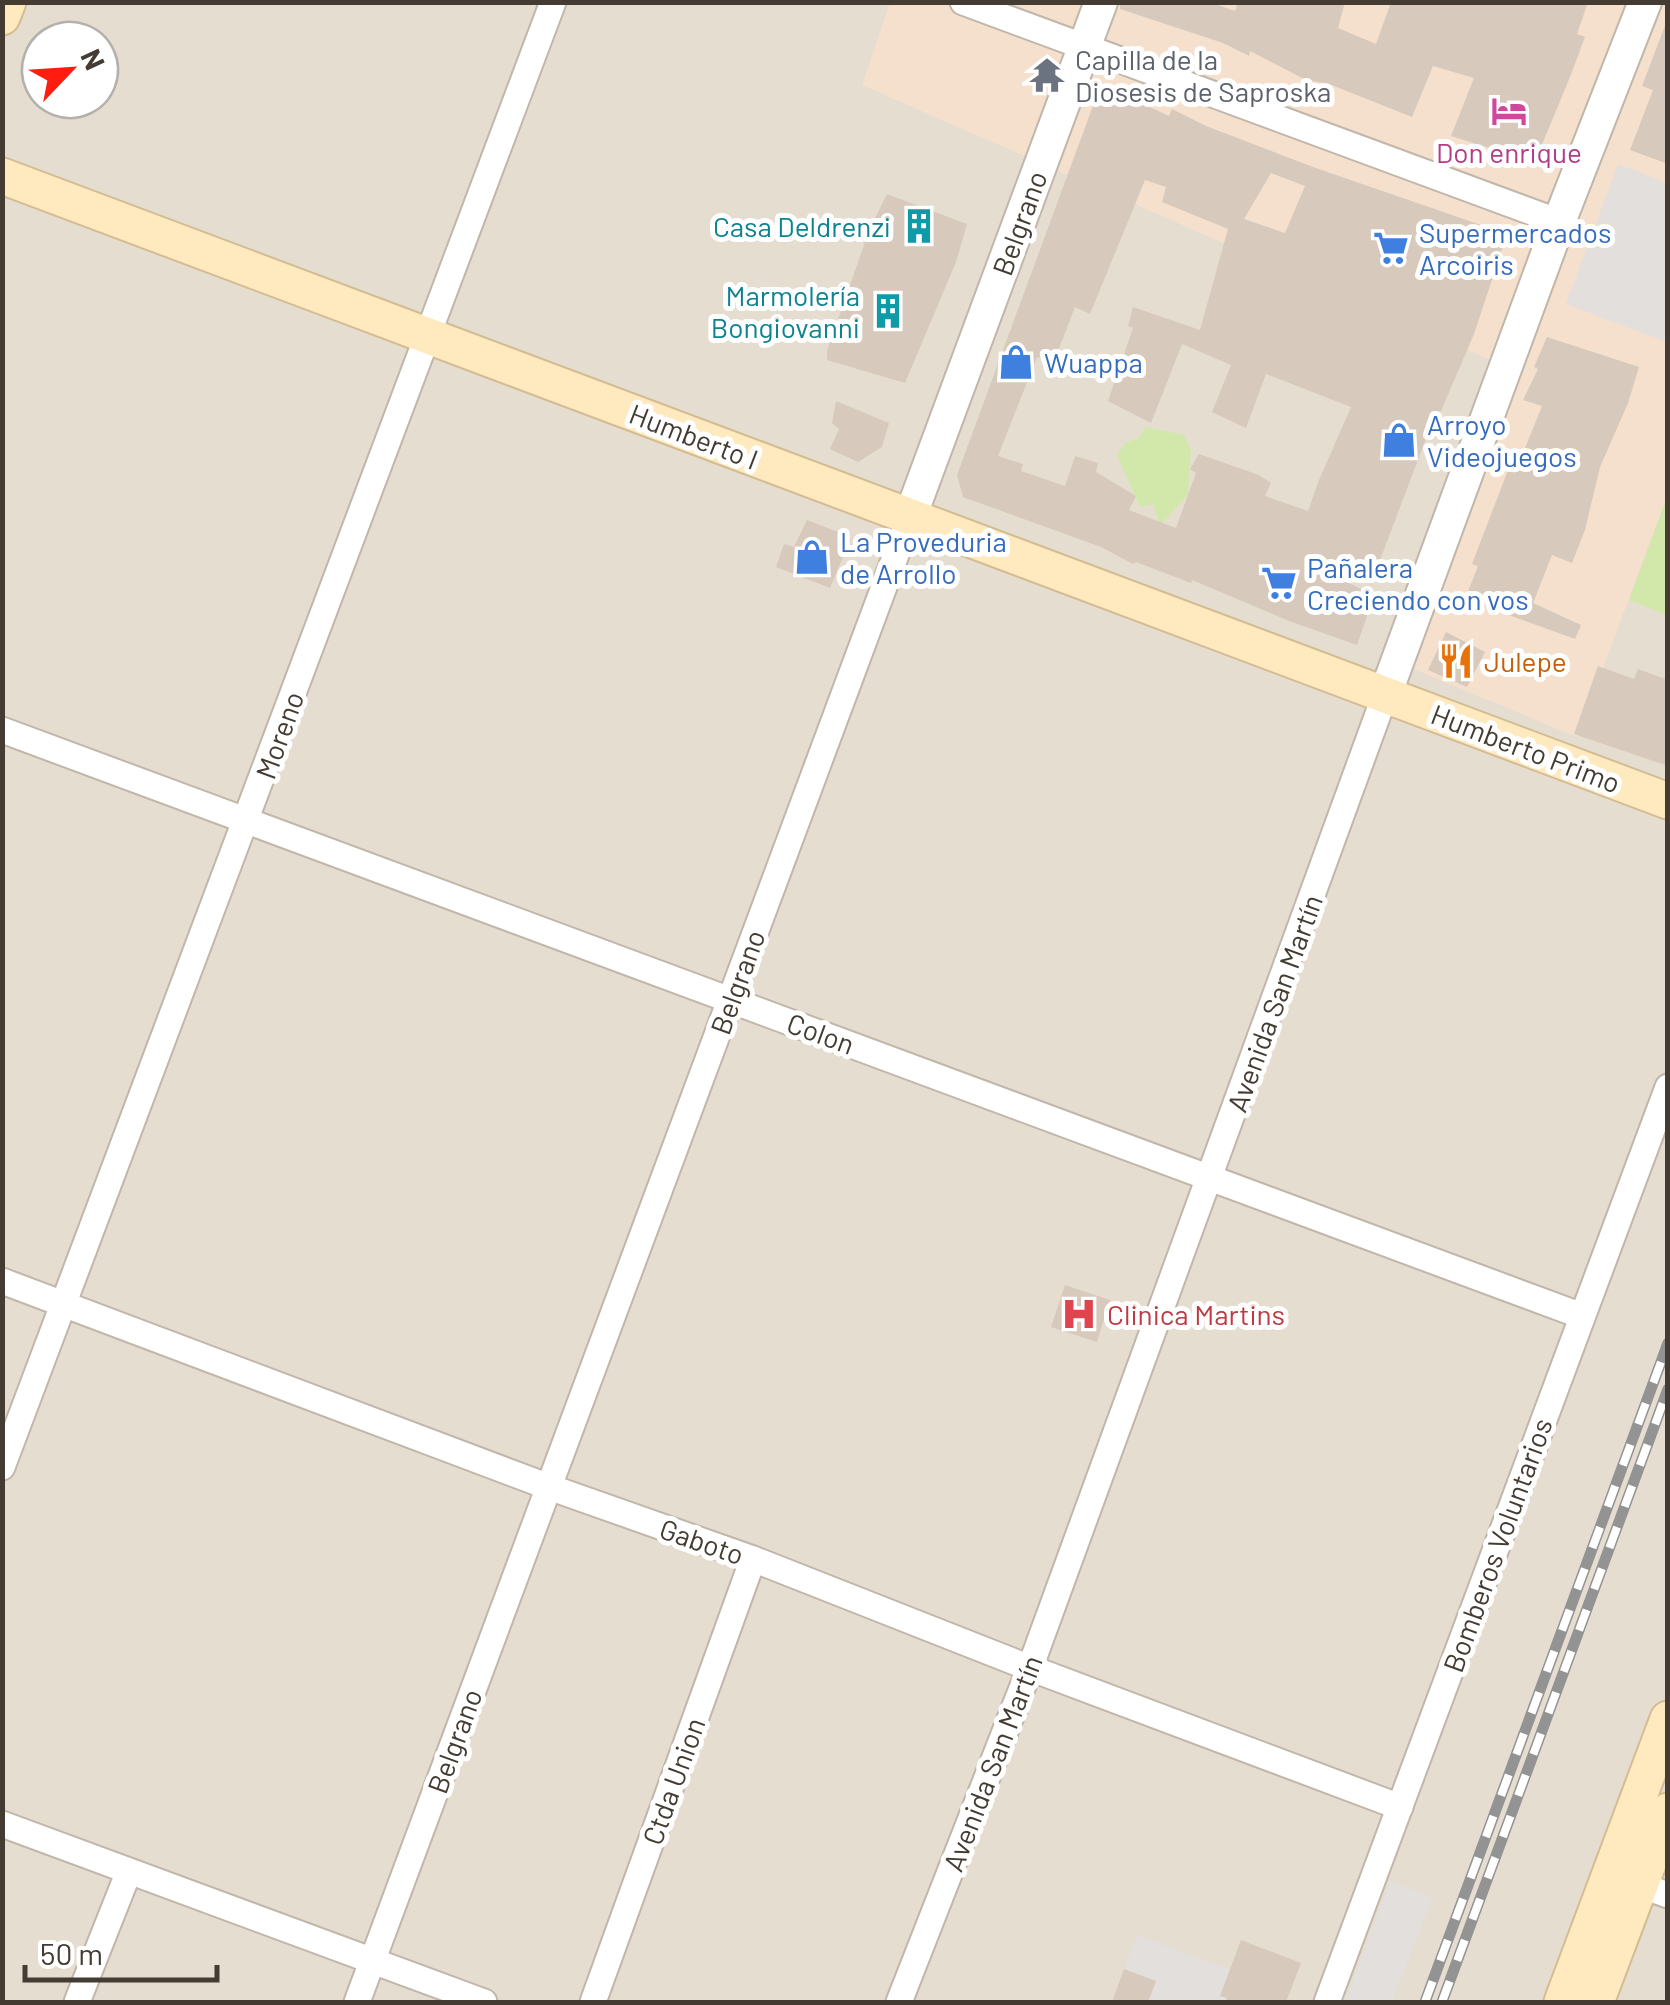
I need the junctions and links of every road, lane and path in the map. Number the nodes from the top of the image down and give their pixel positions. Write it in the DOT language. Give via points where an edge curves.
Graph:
graph roads {
  1 [pos="8,2"];
  2 [pos="553,2"];
  3 [pos="964,2"];
  4 [pos="1101,2"];
  5 [pos="1646,2"];
  6 [pos="2,16"];
  7 [pos="1084,48"];
  8 [pos="2,176"];
  9 [pos="1559,222"];
  10 [pos="428,336"];
  11 [pos="910,516"];
  12 [pos="1385,694"];
  13 [pos="2,730"];
  14 [pos="1668,801"];
  15 [pos="248,820"];
  16 [pos="731,1000"];
  17 [pos="1668,1087"];
  18 [pos="1211,1178"];
  19 [pos="2,1282"];
  20 [pos="62,1304"];
  21 [pos="1582,1316"];
  22 [pos="2,1467"];
  23 [pos="549,1487"];
  24 [pos="753,1559"];
  25 [pos="1030,1668"];
  26 [pos="1668,1720"];
  27 [pos="1400,1808"];
  28 [pos="1668,1811"];
  29 [pos="2,1824"];
  30 [pos="129,1870"];
  31 [pos="1639,1884"];
  32 [pos="372,1961"];
  33 [pos="77,2002"];
  34 [pos="357,2002"];
  35 [pos="484,2002"];
  36 [pos="593,2002"];
  37 [pos="899,2002"];
  38 [pos="1327,2002"];
  39 [pos="1562,2002"];
  40 [pos="1596,2002"];
  1 -- 6 [label="main road"];
  2 -- 10 [label="street, Moreno"];
  3 -- 7 [label="street"];
  4 -- 7 [label="street, Belgrano"];
  5 -- 9 [label="street, Avenida San Martín"];
  7 -- 9 [label="street"];
  7 -- 11 [label="street, Belgrano"];
  8 -- 10 [label="main road, Humberto I"];
  9 -- 12 [label="street, Avenida San Martín"];
  10 -- 11 [label="main road, Humberto I"];
  10 -- 15 [label="street, Moreno"];
  11 -- 12 [label="main road, Humberto I"];
  11 -- 16 [label="street, Belgrano"];
  12 -- 14 [label="main road, Humberto Primo"];
  12 -- 18 [label="street, Avenida San Martín"];
  13 -- 15 [label="street, Colon"];
  15 -- 16 [label="street, Colon"];
  15 -- 20 [label="street, Moreno"];
  16 -- 18 [label="street, Colon"];
  16 -- 23 [label="street, Belgrano"];
  17 -- 21 [label="street, Bomberos Voluntarios"];
  18 -- 21 [label="street, Colon"];
  18 -- 25 [label="street, Avenida San Martín"];
  19 -- 20 [label="street, Gaboto"];
  20 -- 22 [label="street, Moreno"];
  20 -- 23 [label="street, Gaboto"];
  21 -- 27 [label="street, Bomberos Voluntarios"];
  23 -- 24 [label="street, Gaboto"];
  23 -- 32 [label="street, Belgrano"];
  24 -- 25 [label="street, Gaboto"];
  24 -- 36 [label="street, Ctda Union"];
  25 -- 27 [label="street, Gaboto"];
  25 -- 37 [label="street, Avenida San Martín"];
  26 -- 31 [label="main road"];
  27 -- 38 [label="street, Bomberos Voluntarios"];
  28 -- 31 [label="main road"];
  29 -- 30 [label="street"];
  30 -- 32 [label="street"];
  30 -- 33 [label="street"];
  31 -- 39 [label="main road"];
  31 -- 40 [label="main road"];
  32 -- 34 [label="street, Belgrano"];
  32 -- 35 [label="street"];
}
